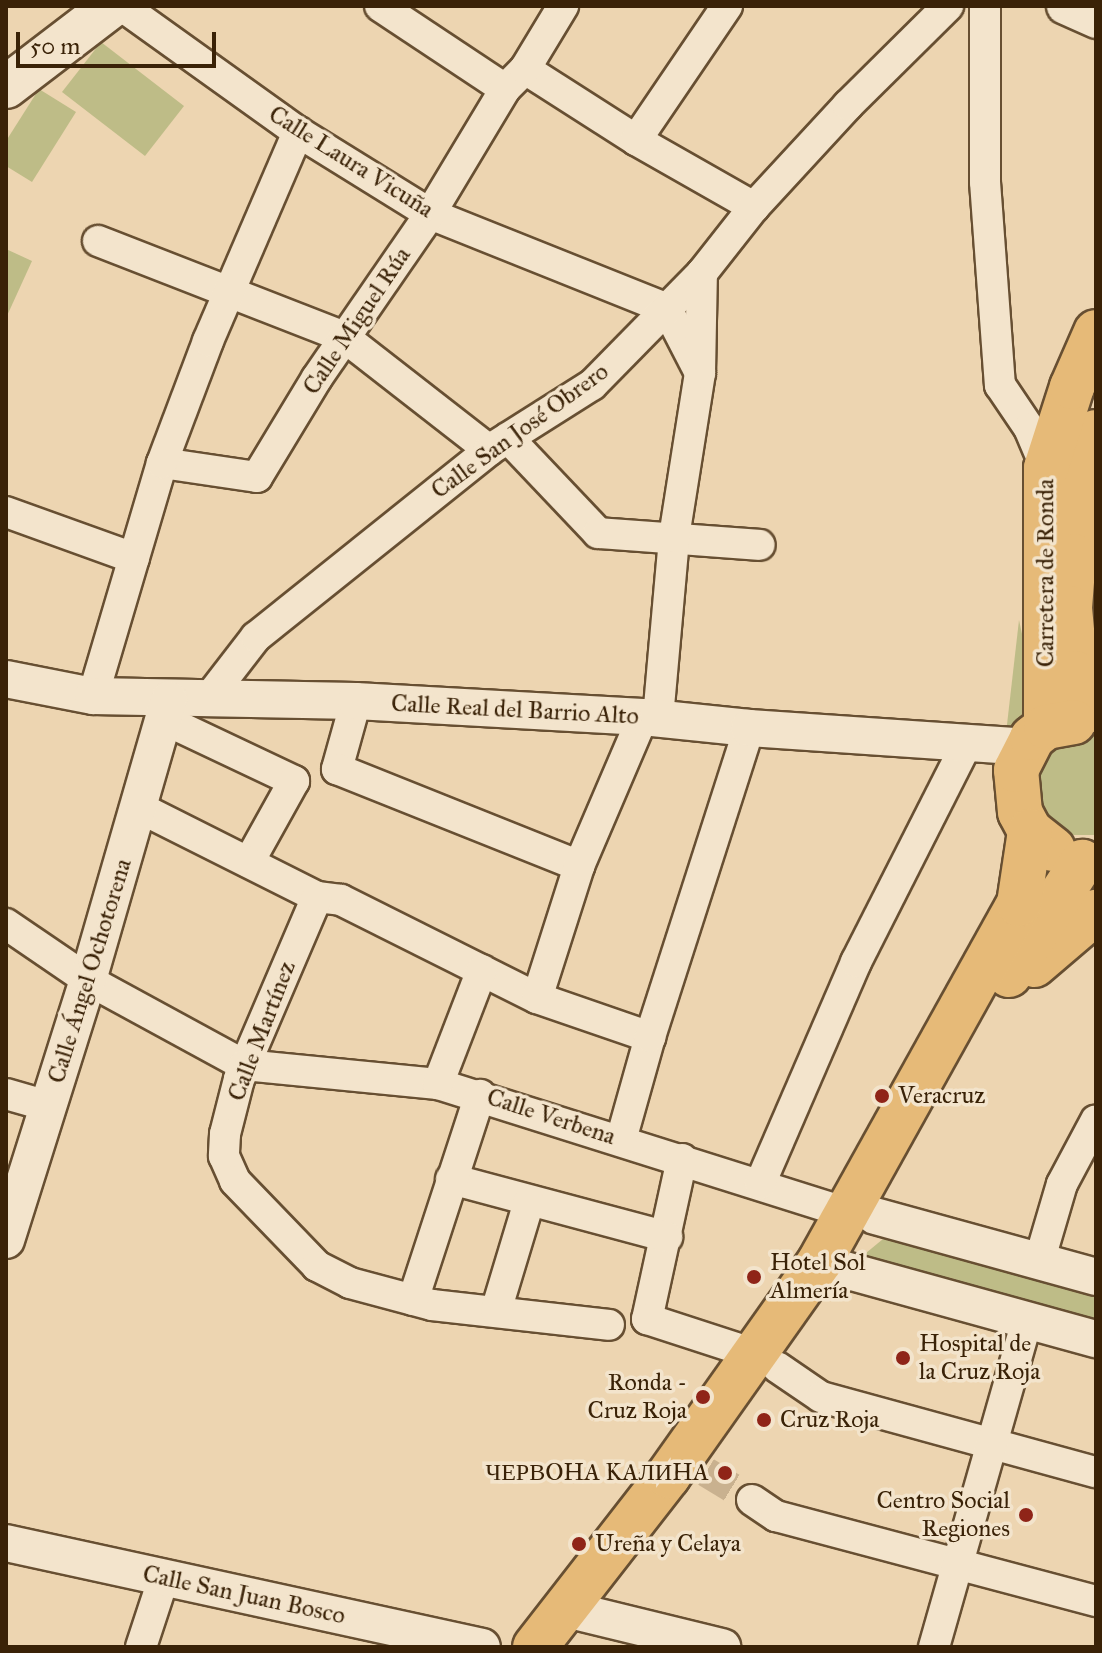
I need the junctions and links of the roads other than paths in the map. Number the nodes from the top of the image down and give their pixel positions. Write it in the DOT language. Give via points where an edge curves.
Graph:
graph roads {
  1 [pos="112,6"];
  2 [pos="122,6"];
  3 [pos="380,6"];
  4 [pos="563,6"];
  5 [pos="727,6"];
  6 [pos="948,6"];
  7 [pos="985,6"];
  8 [pos="1065,6"];
  9 [pos="1096,20"];
  10 [pos="515,79"];
  11 [pos="6,87"];
  12 [pos="298,132"];
  13 [pos="636,140"];
  14 [pos="754,207"];
  15 [pos="430,214"];
  16 [pos="98,241"];
  17 [pos="702,273"];
  18 [pos="229,292"];
  19 [pos="667,309"];
  20 [pos="1096,332"];
  21 [pos="344,337"];
  22 [pos="700,373"];
  23 [pos="1096,432"];
  24 [pos="499,444"];
  25 [pos="162,463"];
  26 [pos="1046,468"];
  27 [pos="6,512"];
  28 [pos="674,537"];
  29 [pos="760,545"];
  30 [pos="134,558"];
  31 [pos="6,679"];
  32 [pos="93,696"];
  33 [pos="208,699"];
  34 [pos="356,701"];
  35 [pos="166,709"];
  36 [pos="1096,710"];
  37 [pos="650,717"];
  38 [pos="1096,723"];
  39 [pos="749,728"];
  40 [pos="1035,737"];
  41 [pos="967,743"];
  42 [pos="140,808"];
  43 [pos="1030,831"];
  44 [pos="1089,861"];
  45 [pos="249,862"];
  46 [pos="579,866"];
  47 [pos="317,897"];
  48 [pos="1096,912"];
  49 [pos="6,924"];
  50 [pos="482,970"];
  51 [pos="88,980"];
  52 [pos="537,998"];
  53 [pos="985,1010"];
  54 [pos="650,1037"];
  55 [pos="244,1065"];
  56 [pos="438,1084"];
  57 [pos="6,1094"];
  58 [pos="480,1095"];
  59 [pos="48,1106"];
  60 [pos="1092,1134"];
  61 [pos="621,1140"];
  62 [pos="682,1159"];
  63 [pos="451,1179"];
  64 [pos="760,1184"];
  65 [pos="529,1202"];
  66 [pos="862,1215"];
  67 [pos="667,1237"];
  68 [pos="6,1240"];
  69 [pos="1039,1262"];
  70 [pos="841,1269"];
  71 [pos="1096,1277"];
  72 [pos="413,1300"];
  73 [pos="496,1311"];
  74 [pos="1027,1320"];
  75 [pos="609,1325"];
  76 [pos="1096,1339"];
  77 [pos="766,1361"];
  78 [pos="992,1442"];
  79 [pos="1096,1472"];
  80 [pos="752,1500"];
  81 [pos="6,1543"];
  82 [pos="955,1565"];
  83 [pos="164,1577"];
  84 [pos="1096,1601"];
  85 [pos="576,1624"];
  86 [pos="141,1647"];
  87 [pos="482,1647"];
  88 [pos="535,1647"];
  89 [pos="722,1647"];
  90 [pos="934,1647"];
  1 -- 11 [label="main road"];
  2 -- 12 [label="street, Calle Laura Vicuña"];
  3 -- 10 [label="street"];
  4 -- 10 [label="street, Calle Miguel Rúa"];
  5 -- 13 [label="street"];
  6 -- 14 [label="street, Calle San José Obrero"];
  7 -- 26 [label="street" via="985,182 1000,385 1029,428"];
  8 -- 9 [label="street"];
  10 -- 13 [label="street"];
  10 -- 15 [label="street, Calle Miguel Rúa"];
  12 -- 15 [label="street, Calle Laura Vicuña"];
  12 -- 18 [label="street"];
  13 -- 14 [label="street"];
  14 -- 17 [label="street, Calle San José Obrero"];
  15 -- 19 [label="street, Calle Laura Vicuña"];
  15 -- 21 [label="street, Calle Miguel Rúa"];
  16 -- 18 [label="street"];
  17 -- 19 [label="street, Calle San José Obrero"];
  17 -- 22 [label="street"];
  18 -- 21 [label="street"];
  18 -- 25 [label="street"];
  19 -- 22 [label="street"];
  19 -- 24 [label="street, Calle San José Obrero" via="592,385"];
  20 -- 26 [label="main road, Carretera de Ronda"];
  21 -- 24 [label="street"];
  21 -- 25 [label="street, Calle Miguel Rúa" via="257,477"];
  22 -- 28 [label="street"];
  23 -- 36 [label="main road, Carretera de Ronda" via="1070,608 1076,673"];
  24 -- 28 [label="street" via="598,533"];
  24 -- 33 [label="street, Calle San José Obrero" via="256,637"];
  25 -- 30 [label="street"];
  26 -- 40 [label="main road, Carretera de Ronda"];
  27 -- 30 [label="street"];
  28 -- 29 [label="street"];
  28 -- 37 [label="street"];
  30 -- 32 [label="street"];
  31 -- 32 [label="street, Calle Real del Barrio Alto"];
  32 -- 35 [label="street, Calle Real del Barrio Alto"];
  33 -- 34 [label="street, Calle Real del Barrio Alto"];
  33 -- 35 [label="street, Calle Real del Barrio Alto"];
  34 -- 37 [label="street, Calle Real del Barrio Alto"];
  34 -- 46 [label="street" via="337,769"];
  35 -- 42 [label="street, Calle Ángel Ochotorena"];
  35 -- 45 [label="street" via="294,781"];
  37 -- 39 [label="street, Calle Real del Barrio Alto"];
  37 -- 46 [label="street"];
  38 -- 40 [label="main road"];
  39 -- 41 [label="street, Calle Real del Barrio Alto"];
  39 -- 54 [label="street"];
  40 -- 41 [label="street, Calle Real del Barrio Alto"];
  40 -- 43 [label="main road, Carretera de Ronda" via="1016,770 1020,812"];
  41 -- 64 [label="street" via="856,962"];
  42 -- 45 [label="street"];
  42 -- 51 [label="street, Calle Ángel Ochotorena"];
  43 -- 44 [label="main road" via="1051,848"];
  43 -- 66 [label="main road" via="1019,904"];
  44 -- 53 [label="main road"];
  45 -- 47 [label="street"];
  46 -- 52 [label="street"];
  47 -- 50 [label="street" via="341,900"];
  47 -- 55 [label="street, Calle Martínez"];
  48 -- 53 [label="main road"];
  49 -- 51 [label="street"];
  50 -- 52 [label="street"];
  50 -- 56 [label="street"];
  51 -- 55 [label="street"];
  51 -- 59 [label="street, Calle Ángel Ochotorena"];
  52 -- 54 [label="street"];
  53 -- 66 [label="main road" via="929,1127"];
  54 -- 61 [label="street"];
  55 -- 56 [label="street, Calle Verbena"];
  55 -- 72 [label="street, Calle Martínez" via="225,1134 224,1156 235,1181 317,1266 350,1283"];
  56 -- 58 [label="street, Calle Verbena"];
  57 -- 59 [label="street"];
  58 -- 61 [label="street, Calle Verbena"];
  58 -- 63 [label="street"];
  59 -- 68 [label="street, Calle Ángel Ochotorena"];
  60 -- 69 [label="street" via="1062,1184"];
  61 -- 62 [label="street, Calle Verbena"];
  62 -- 64 [label="street, Calle Verbena"];
  62 -- 67 [label="street"];
  63 -- 65 [label="street"];
  63 -- 72 [label="street"];
  64 -- 66 [label="street, Calle Verbena"];
  65 -- 67 [label="street"];
  65 -- 73 [label="street"];
  66 -- 69 [label="street"];
  66 -- 70 [label="main road"];
  66 -- 77 [label="main road" via="820,1261"];
  67 -- 77 [label="street" via="647,1319"];
  69 -- 71 [label="street"];
  70 -- 74 [label="street"];
  70 -- 77 [label="main road"];
  72 -- 73 [label="street, Calle Martínez"];
  73 -- 75 [label="street, Calle Martínez"];
  74 -- 76 [label="street"];
  74 -- 78 [label="street"];
  77 -- 78 [label="street" via="821,1397"];
  77 -- 85 [label="main road"];
  78 -- 79 [label="street"];
  78 -- 82 [label="street"];
  80 -- 82 [label="street" via="776,1516"];
  81 -- 83 [label="street, Calle San Juan Bosco"];
  82 -- 84 [label="street"];
  82 -- 90 [label="street"];
  83 -- 86 [label="street"];
  83 -- 87 [label="street, Calle San Juan Bosco"];
  85 -- 88 [label="main road"];
  85 -- 89 [label="street"];
}
